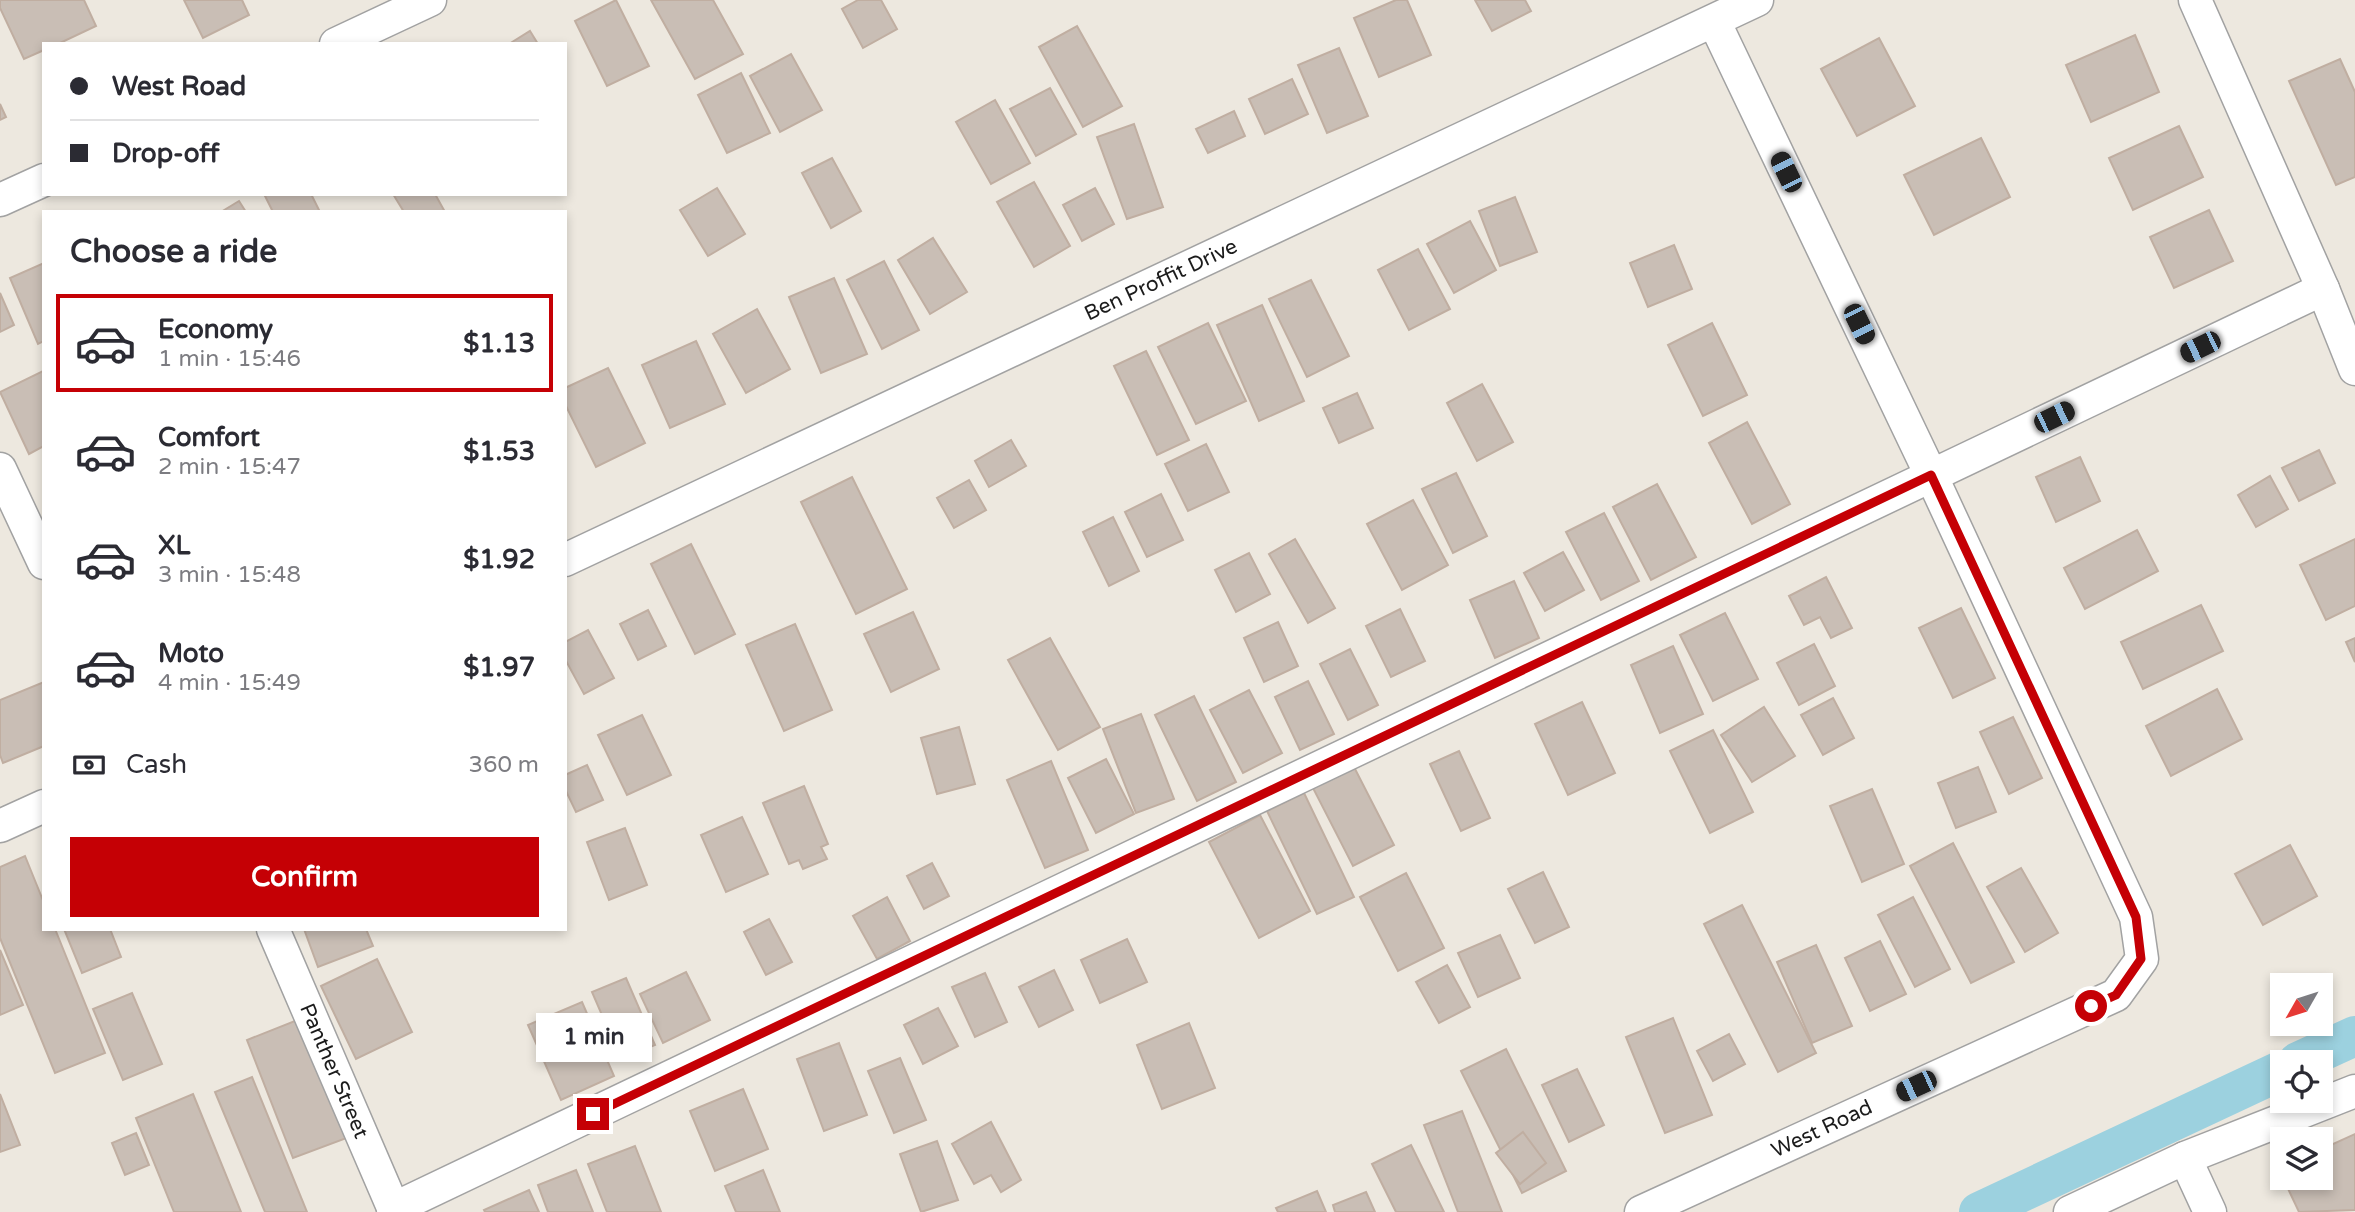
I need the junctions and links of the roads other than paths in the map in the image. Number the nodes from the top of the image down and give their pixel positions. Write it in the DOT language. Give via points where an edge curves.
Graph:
graph roads {
  1 [pos="430,0"];
  2 [pos="1757,0"];
  3 [pos="2195,0"];
  4 [pos="1714,21"];
  5 [pos="340,42"];
  6 [pos="42,181"];
  7 [pos="0,200"];
  8 [pos="2323,289"];
  9 [pos="2355,369"];
  10 [pos="0,468"];
  11 [pos="1931,475"];
  12 [pos="42,559"];
  13 [pos="567,559"];
  14 [pos="42,807"];
  15 [pos="0,826"];
  16 [pos="274,931"];
  17 [pos="2355,1091"];
  18 [pos="2185,1158"];
  19 [pos="394,1210"];
  20 [pos="1642,1212"];
  21 [pos="2070,1212"];
  22 [pos="2210,1212"];
  1 -- 5 [label="street"];
  2 -- 4 [label="street, Ben Proffit Drive"];
  3 -- 8 [label="street"];
  4 -- 11 [label="street"];
  4 -- 13 [label="street, Ben Proffit Drive"];
  6 -- 7 [label="street"];
  8 -- 9 [label="street"];
  8 -- 11 [label="street"];
  10 -- 12 [label="street"];
  11 -- 19 [label="street"];
  11 -- 20 [label="street, West Road" via="2136,917 2141,959 2116,995"];
  14 -- 15 [label="street"];
  16 -- 19 [label="street, Panther Street"];
  17 -- 18 [label="street"];
  18 -- 21 [label="street"];
  18 -- 22 [label="street"];
}
